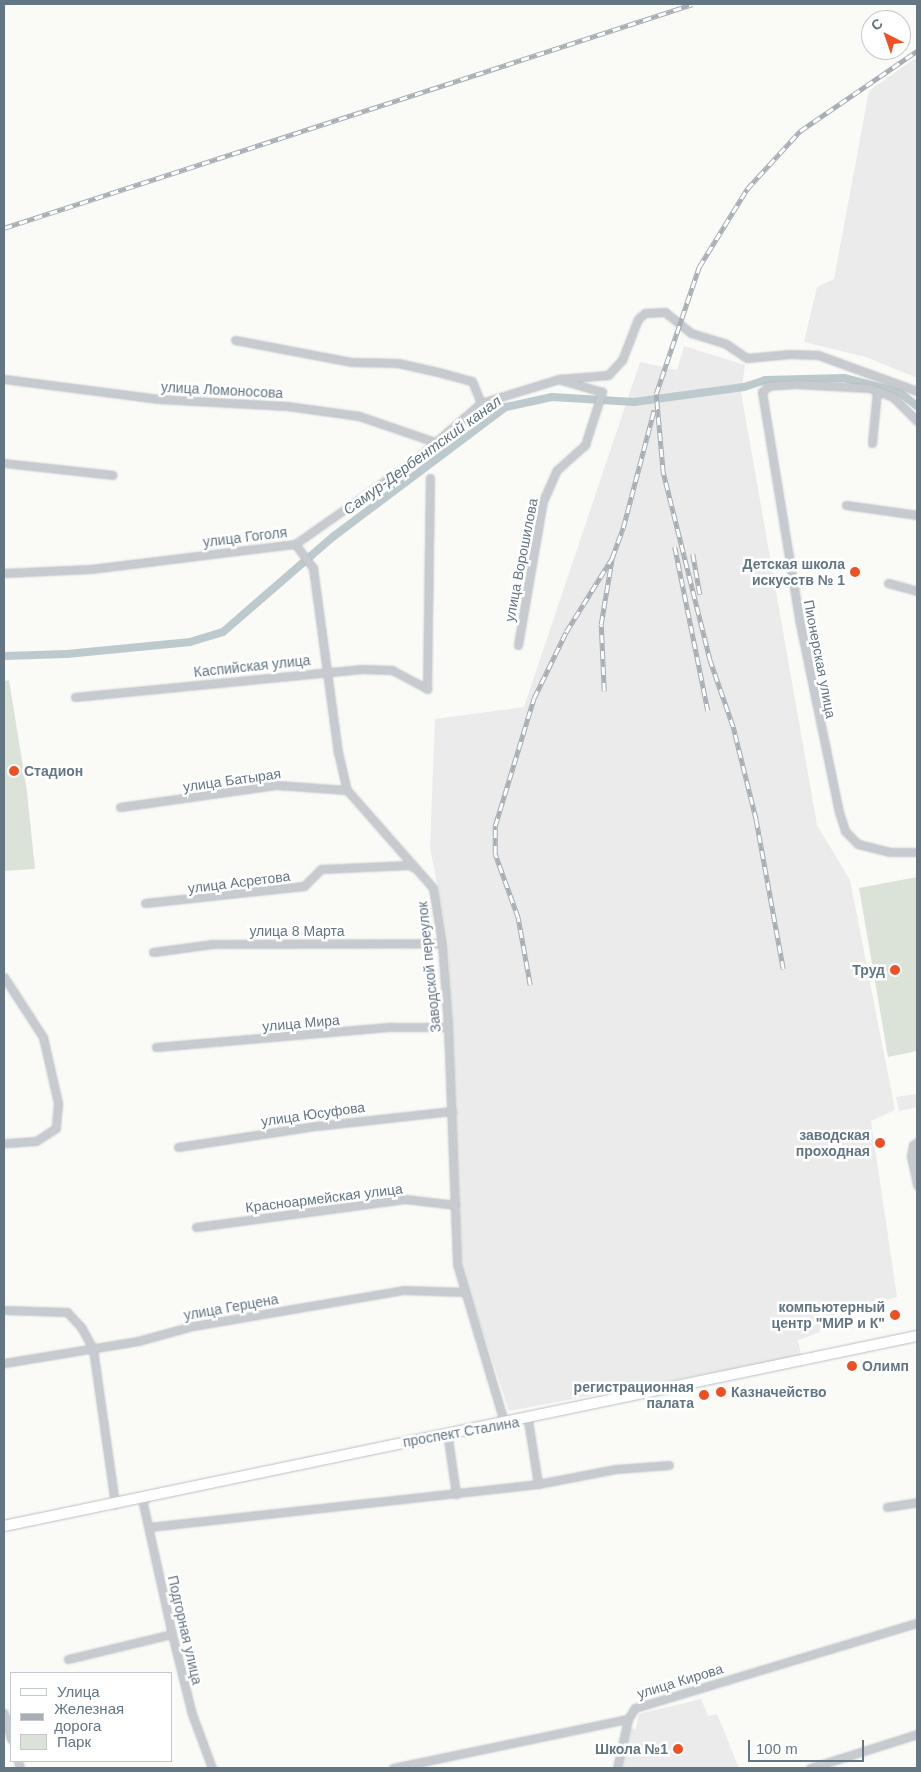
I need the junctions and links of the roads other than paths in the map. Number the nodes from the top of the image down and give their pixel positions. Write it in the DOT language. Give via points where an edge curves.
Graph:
graph roads {
  1 [pos="235,340"];
  2 [pos="4,379"];
  3 [pos="559,379"];
  4 [pos="877,391"];
  5 [pos="917,391"];
  6 [pos="481,403"];
  7 [pos="917,421"];
  8 [pos="435,442"];
  9 [pos="872,443"];
  10 [pos="4,463"];
  11 [pos="112,475"];
  12 [pos="430,478"];
  13 [pos="846,506"];
  14 [pos="917,515"];
  15 [pos="295,544"];
  16 [pos="4,573"];
  17 [pos="888,583"];
  18 [pos="917,591"];
  19 [pos="518,645"];
  20 [pos="326,672"];
  21 [pos="75,697"];
  22 [pos="348,790"];
  23 [pos="120,807"];
  24 [pos="917,852"];
  25 [pos="417,869"];
  26 [pos="145,903"];
  27 [pos="442,943"];
  28 [pos="154,952"];
  29 [pos="4,977"];
  30 [pos="448,1027"];
  31 [pos="156,1047"];
  32 [pos="452,1111"];
  33 [pos="4,1143"];
  34 [pos="915,1144"];
  35 [pos="178,1147"];
  36 [pos="917,1185"];
  37 [pos="456,1205"];
  38 [pos="196,1227"];
  39 [pos="465,1292"];
  40 [pos="4,1310"];
  41 [pos="917,1336"];
  42 [pos="93,1349"];
  43 [pos="4,1363"];
  44 [pos="528,1420"];
  45 [pos="504,1422"];
  46 [pos="447,1432"];
  47 [pos="669,1465"];
  48 [pos="538,1484"];
  49 [pos="456,1494"];
  50 [pos="147,1498"];
  51 [pos="917,1502"];
  52 [pos="115,1504"];
  53 [pos="887,1507"];
  54 [pos="4,1526"];
  55 [pos="149,1527"];
  56 [pos="917,1623"];
  57 [pos="172,1634"];
  58 [pos="68,1659"];
  59 [pos="4,1713"];
  60 [pos="628,1719"];
  61 [pos="917,1734"];
  62 [pos="10,1735"];
  63 [pos="212,1768"];
  64 [pos="393,1768"];
  65 [pos="617,1768"];
  66 [pos="810,1768"];
  1 -- 6 [label="street" via="351,362 398,363 438,372 472,381"];
  2 -- 8 [label="street, улица Ломоносова" via="159,399 287,406 358,416"];
  3 -- 5 [label="street, улица Гоголя" via="608,375 622,360 638,319 645,313 665,312 691,333 726,344 747,358 818,355"];
  3 -- 6 [label="street, улица Гоголя"];
  3 -- 19 [label="street, улица Ворошилова" via="602,392 585,445 557,470 543,501"];
  4 -- 7 [label="street" via="893,397"];
  4 -- 9 [label="street"];
  4 -- 24 [label="street, Пионерская улица" via="832,384 768,386 762,392 799,620 838,812 845,831 858,844 890,852"];
  6 -- 8 [label="street, улица Гоголя"];
  8 -- 15 [label="street, улица Гоголя"];
  10 -- 11 [label="street"];
  12 -- 20 [label="street, Каспийская улица" via="427,689 392,670"];
  13 -- 14 [label="street"];
  15 -- 16 [label="street, улица Гоголя" via="91,569"];
  15 -- 20 [label="street" via="311,563 321,608"];
  17 -- 18 [label="street"];
  20 -- 21 [label="street, Каспийская улица"];
  20 -- 22 [label="street"];
  22 -- 23 [label="street, улица Батырая" via="277,785"];
  22 -- 25 [label="street, Заводской переулок"];
  25 -- 26 [label="street, улица Асретова" via="409,865 321,869 304,886"];
  25 -- 27 [label="street, Заводской переулок" via="433,888"];
  27 -- 28 [label="street, улица 8 Марта" via="212,944"];
  27 -- 30 [label="street, Заводской переулок"];
  29 -- 33 [label="street" via="43,1037 58,1103 56,1128 36,1141"];
  30 -- 31 [label="street, улица Мира" via="391,1027"];
  30 -- 32 [label="street, Заводской переулок"];
  32 -- 35 [label="street, улица Юсуфова" via="316,1126"];
  32 -- 37 [label="street, Заводской переулок"];
  34 -- 36 [label="street" via="911,1156"];
  37 -- 38 [label="street, Красноармейская улица" via="406,1199"];
  37 -- 39 [label="street, Заводской переулок" via="457,1264"];
  39 -- 42 [label="street, улица Герцена" via="403,1290 193,1326"];
  39 -- 45 [label="street, Заводской переулок"];
  40 -- 42 [label="street" via="67,1312 81,1327"];
  41 -- 44 [label="street, проспект Сталина"];
  42 -- 43 [label="street, улица Герцена"];
  42 -- 52 [label="street"];
  44 -- 45 [label="street, проспект Сталина"];
  44 -- 48 [label="street"];
  45 -- 46 [label="street, проспект Сталина"];
  46 -- 49 [label="street"];
  46 -- 50 [label="street, проспект Сталина"];
  47 -- 48 [label="street" via="616,1469"];
  48 -- 49 [label="street"];
  49 -- 55 [label="street"];
  50 -- 52 [label="street, проспект Сталина"];
  50 -- 55 [label="street, Подгорная улица" via="142,1500"];
  51 -- 53 [label="street"];
  52 -- 54 [label="street, проспект Сталина"];
  55 -- 57 [label="street, Подгорная улица"];
  56 -- 60 [label="street, улица Кирова" via="635,1708"];
  57 -- 58 [label="street"];
  57 -- 63 [label="street, Подгорная улица" via="192,1714"];
  59 -- 62 [label="street"];
  60 -- 64 [label="street, улица Кирова"];
  60 -- 65 [label="street"];
  61 -- 66 [label="street"];
}
